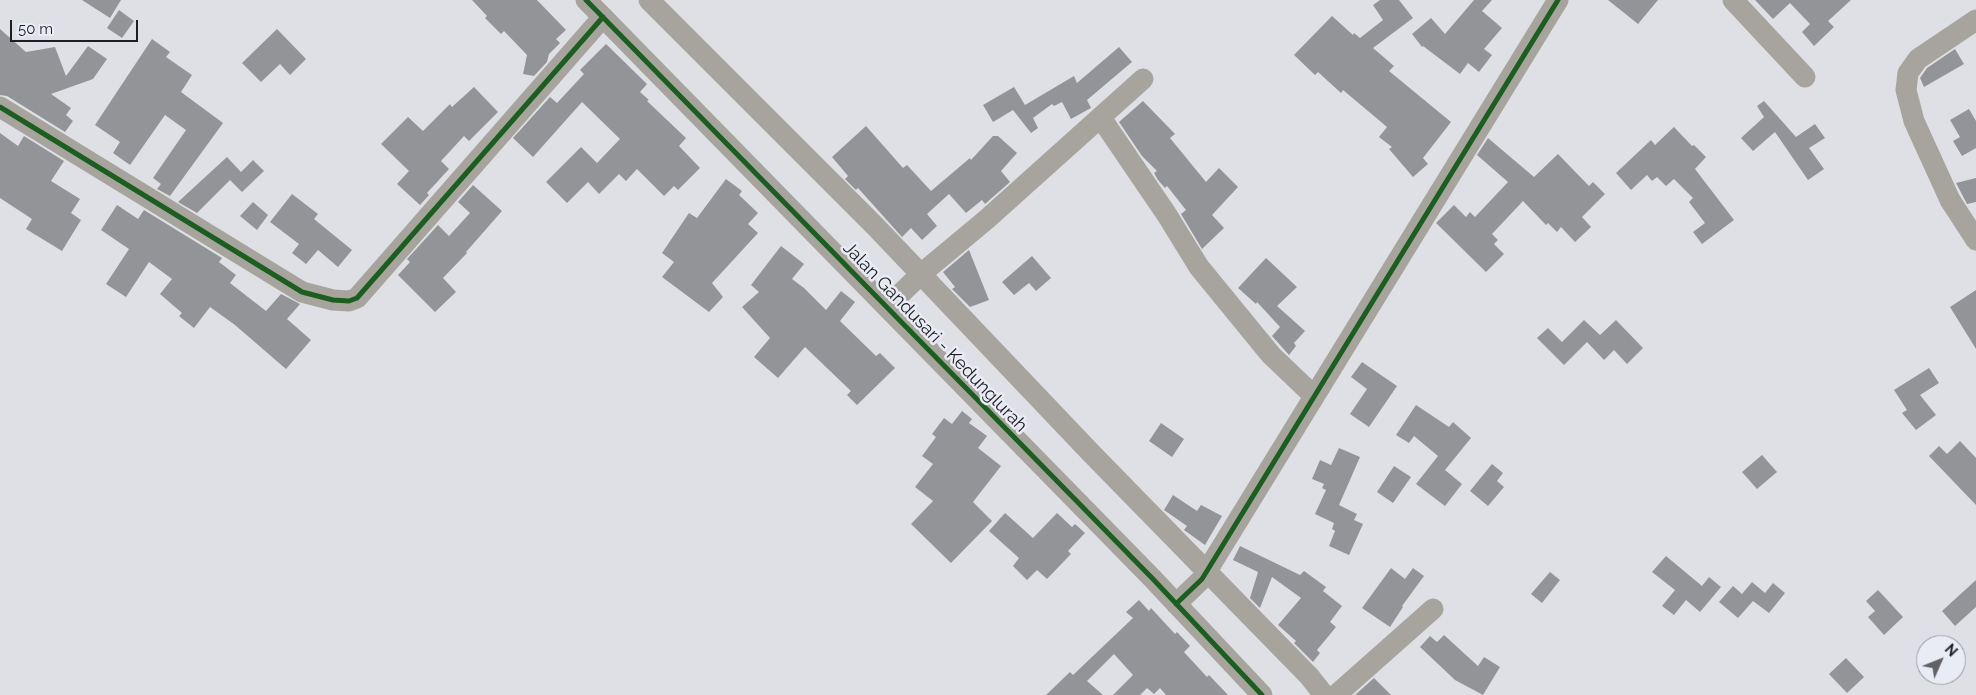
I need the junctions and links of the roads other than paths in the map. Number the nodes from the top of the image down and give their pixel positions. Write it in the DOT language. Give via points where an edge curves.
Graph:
graph roads {
  1 [pos="586,0"];
  2 [pos="649,0"];
  3 [pos="1558,0"];
  4 [pos="1733,0"];
  5 [pos="603,17"];
  6 [pos="1976,20"];
  7 [pos="1805,77"];
  8 [pos="1144,79"];
  9 [pos="0,107"];
  10 [pos="1101,118"];
  11 [pos="1976,240"];
  12 [pos="918,277"];
  13 [pos="893,301"];
  14 [pos="1314,396"];
  15 [pos="1193,586"];
  16 [pos="1433,609"];
  17 [pos="1262,695"];
  18 [pos="1324,695"];
  19 [pos="1336,695"];
  1 -- 5 [label="street, Jalan Gandusari - Kedunglurah"];
  2 -- 12 [label="street" via="875,226"];
  3 -- 14 [label="street"];
  4 -- 7 [label="street"];
  5 -- 9 [label="street" via="357,298 349,301 302,292"];
  5 -- 13 [label="street, Jalan Gandusari - Kedunglurah"];
  6 -- 11 [label="street" via="1918,59 1908,73 1906,90 1914,121 1950,200"];
  8 -- 10 [label="street"];
  10 -- 12 [label="street"];
  10 -- 14 [label="street" via="1199,267 1270,355"];
  12 -- 13 [label="street"];
  12 -- 15 [label="street"];
  13 -- 15 [label="street, Jalan Gandusari - Kedunglurah"];
  14 -- 15 [label="street"];
  15 -- 17 [label="street, Jalan Gandusari - Kedunglurah"];
  15 -- 18 [label="street" via="1309,676"];
  16 -- 19 [label="street"];
}
